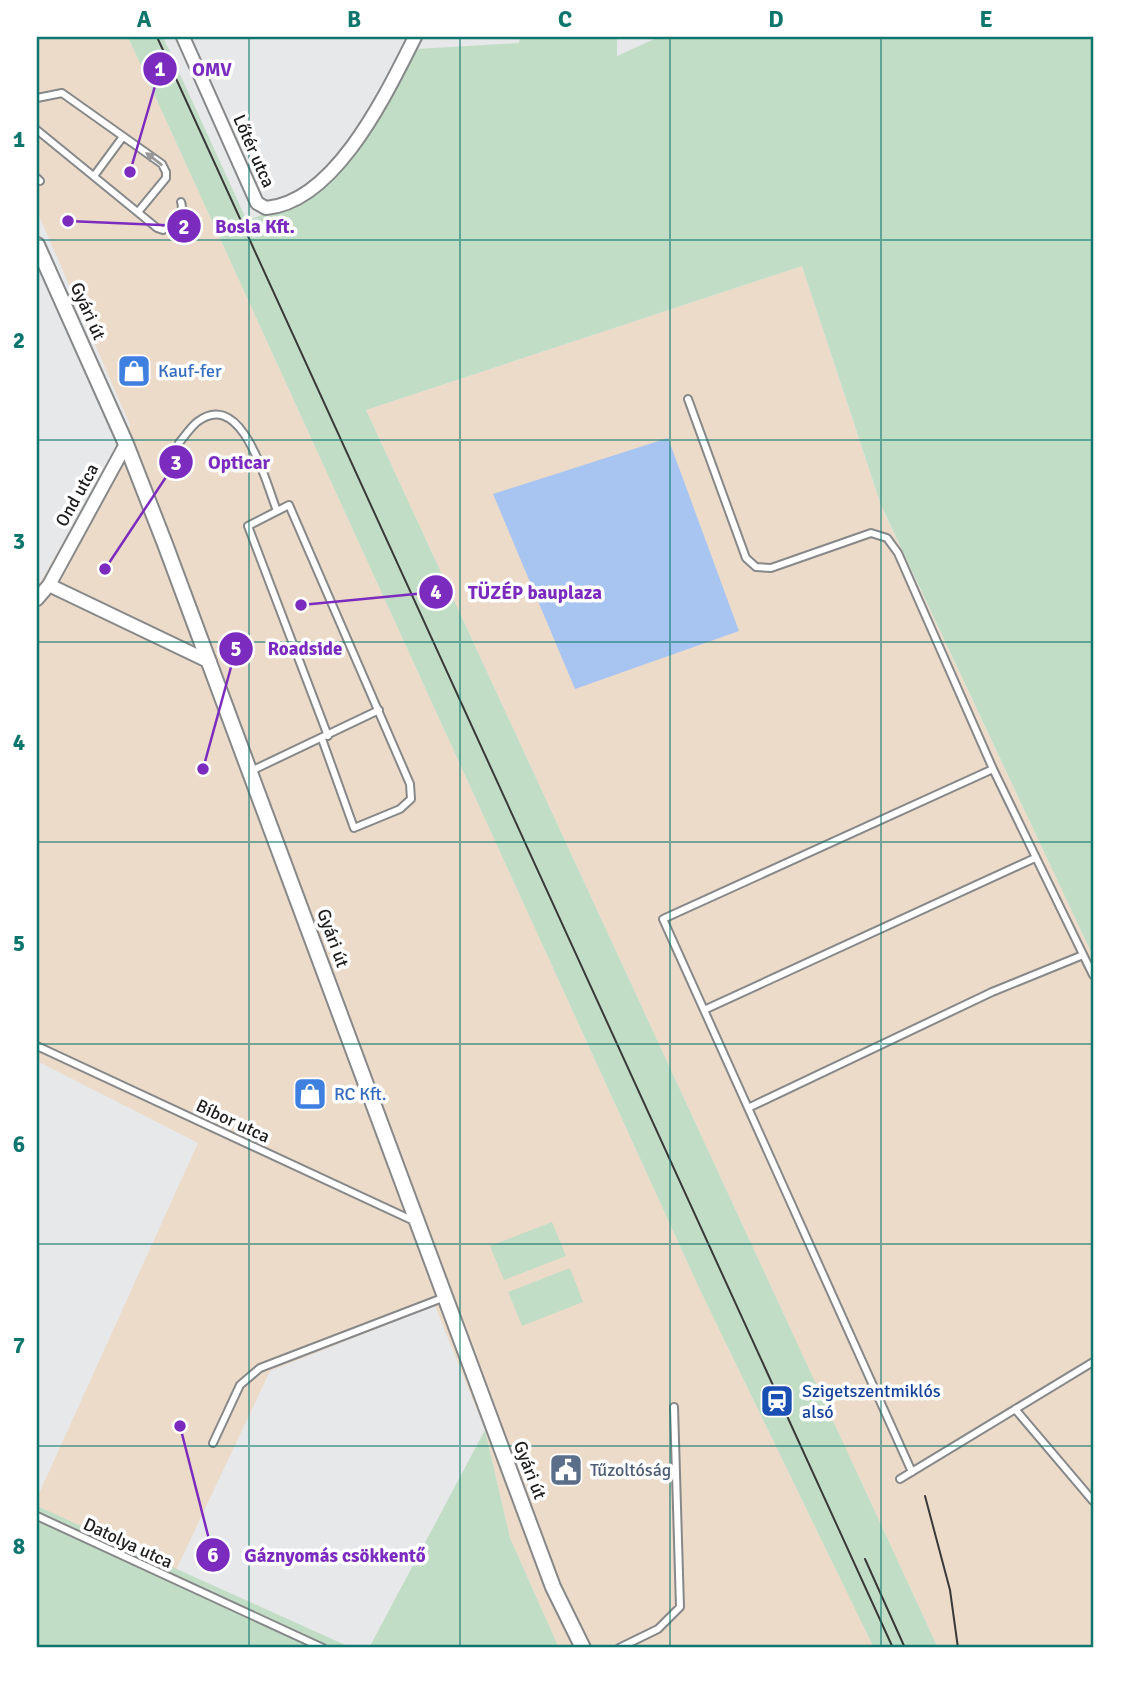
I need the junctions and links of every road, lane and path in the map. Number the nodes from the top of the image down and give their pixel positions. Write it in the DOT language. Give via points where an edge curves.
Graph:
graph roads {
  1 [pos="183,37"];
  2 [pos="415,37"];
  3 [pos="37,98"];
  4 [pos="37,130"];
  5 [pos="122,138"];
  6 [pos="68,143"];
  7 [pos="62,150"];
  8 [pos="94,176"];
  9 [pos="155,190"];
  10 [pos="161,197"];
  11 [pos="181,202"];
  12 [pos="174,209"];
  13 [pos="138,212"];
  14 [pos="177,219"];
  15 [pos="37,245"];
  16 [pos="688,399"];
  17 [pos="179,443"];
  18 [pos="126,444"];
  19 [pos="277,511"];
  20 [pos="49,585"];
  21 [pos="37,599"];
  22 [pos="210,662"];
  23 [pos="379,710"];
  24 [pos="325,737"];
  25 [pos="993,769"];
  26 [pos="251,771"];
  27 [pos="1035,858"];
  28 [pos="1083,955"];
  29 [pos="1093,975"];
  30 [pos="704,1010"];
  31 [pos="37,1046"];
  32 [pos="748,1108"];
  33 [pos="416,1222"];
  34 [pos="445,1297"];
  35 [pos="1093,1362"];
  36 [pos="674,1407"];
  37 [pos="1015,1409"];
  38 [pos="213,1443"];
  39 [pos="912,1472"];
  40 [pos="900,1479"];
  41 [pos="1093,1501"];
  42 [pos="37,1516"];
  43 [pos="323,1648"];
  44 [pos="583,1648"];
  45 [pos="619,1648"];
  1 -- 2 [label="street, Lőtér utca" via="257,204 270,208 295,201 350,150 378,110"];
  3 -- 5 [label="lane" via="62,93"];
  4 -- 7 [label="lane"];
  5 -- 8 [label="lane"];
  9 -- 5 [label="lane, one-way" via="164,187 162,164"];
  6 -- 7 [label="lane"];
  7 -- 8 [label="lane"];
  8 -- 13 [label="lane"];
  9 -- 10 [label="lane"];
  9 -- 13 [label="lane"];
  11 -- 14 [label="lane"];
  12 -- 14 [label="lane"];
  13 -- 14 [label="lane" via="163,230"];
  15 -- 18 [label="street, Gyári út"];
  16 -- 25 [label="lane" via="746,558 757,567 771,568 871,533 887,538 898,553"];
  17 -- 19 [label="lane" via="198,421 230,417 243,429"];
  18 -- 20 [label="street, Ond utca"];
  18 -- 22 [label="street, Gyári út"];
  19 -- 23 [label="lane" via="289,505"];
  19 -- 24 [label="lane" via="248,526"];
  20 -- 21 [label="street, Ond utca"];
  20 -- 22 [label="street"];
  22 -- 26 [label="street, Gyári út"];
  23 -- 24 [label="lane"];
  23 -- 24 [label="lane" via="410,784 411,799 401,809 354,828"];
  24 -- 26 [label="lane"];
  25 -- 27 [label="lane"];
  25 -- 30 [label="lane" via="663,919"];
  26 -- 33 [label="street, Gyári út"];
  27 -- 28 [label="lane"];
  27 -- 30 [label="lane"];
  28 -- 29 [label="lane"];
  28 -- 32 [label="lane" via="992,992"];
  30 -- 32 [label="lane"];
  31 -- 33 [label="lane, Bíbor utca"];
  32 -- 39 [label="lane"];
  33 -- 34 [label="street, Gyári út"];
  34 -- 38 [label="lane" via="260,1368 240,1385"];
  34 -- 44 [label="street, Gyári út" via="553,1587"];
  35 -- 37 [label="lane"];
  36 -- 45 [label="lane" via="680,1607 659,1629"];
  37 -- 39 [label="lane"];
  37 -- 41 [label="lane"];
  39 -- 40 [label="lane"];
  42 -- 43 [label="lane, Datolya utca"];
}
